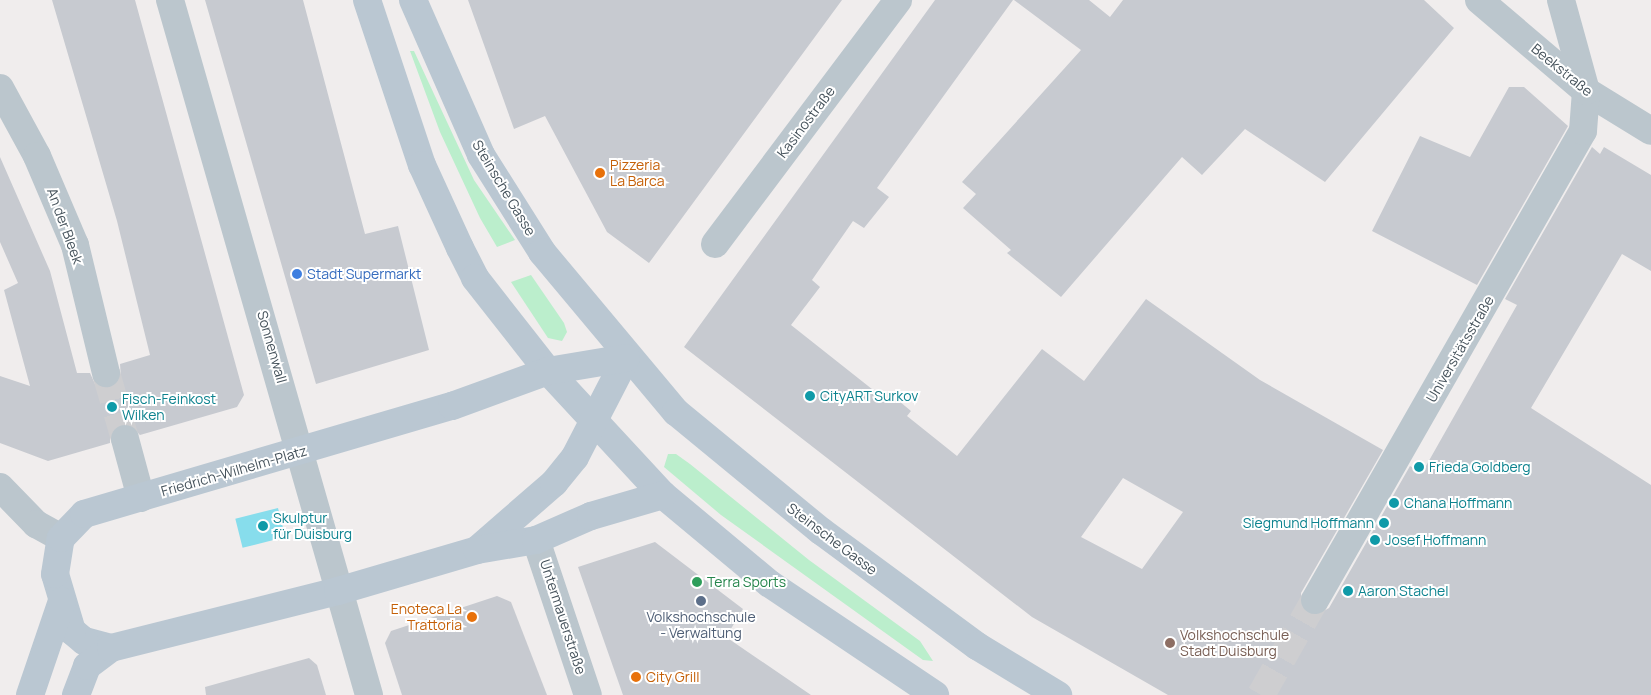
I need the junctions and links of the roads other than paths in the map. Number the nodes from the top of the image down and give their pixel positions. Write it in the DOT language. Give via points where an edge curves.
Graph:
graph roads {
  1 [pos="170,0"];
  2 [pos="367,0"];
  3 [pos="413,0"];
  4 [pos="898,0"];
  5 [pos="1479,0"];
  6 [pos="1561,0"];
  7 [pos="0,88"];
  8 [pos="1586,92"];
  9 [pos="1651,131"];
  10 [pos="715,244"];
  11 [pos="626,358"];
  12 [pos="548,371"];
  13 [pos="106,373"];
  14 [pos="592,422"];
  15 [pos="125,439"];
  16 [pos="300,452"];
  17 [pos="0,487"];
  18 [pos="663,495"];
  19 [pos="140,498"];
  20 [pos="61,538"];
  21 [pos="536,540"];
  22 [pos="477,550"];
  23 [pos="338,591"];
  24 [pos="1315,600"];
  25 [pos="62,601"];
  26 [pos="111,648"];
  27 [pos="30,695"];
  28 [pos="76,695"];
  29 [pos="369,695"];
  30 [pos="588,695"];
  31 [pos="935,695"];
  32 [pos="1058,695"];
  1 -- 16 [label="street, Sonnenwall"];
  2 -- 12 [label="main road" via="422,166 460,248 475,278"];
  3 -- 11 [label="main road, Steinsche Gasse" via="481,155 542,252"];
  4 -- 10 [label="street, Kasinostraße"];
  5 -- 8 [label="street, Beekstraße"];
  6 -- 8 [label="street, Universitätsstraße"];
  7 -- 13 [label="street, An der Bleek" via="37,156 75,245"];
  8 -- 9 [label="street, Beekstraße"];
  8 -- 24 [label="street, Universitätsstraße" via="1583,131 1557,182"];
  11 -- 12 [label="main road"];
  11 -- 14 [label="main road"];
  11 -- 32 [label="main road, Steinsche Gasse" via="691,428 820,531 977,646"];
  12 -- 14 [label="main road"];
  12 -- 16 [label="main road, Friedrich-Wilhelm-Platz"];
  14 -- 18 [label="main road"];
  14 -- 22 [label="main road" via="575,457 554,483"];
  15 -- 19 [label="street"];
  16 -- 19 [label="main road, Friedrich-Wilhelm-Platz"];
  16 -- 23 [label="street, Sonnenwall"];
  17 -- 20 [label="street" via="36,524"];
  18 -- 21 [label="main road" via="591,516"];
  18 -- 31 [label="main road" via="770,584"];
  19 -- 20 [label="main road, Friedrich-Wilhelm-Platz" via="84,514"];
  20 -- 25 [label="main road" via="55,574"];
  21 -- 22 [label="main road"];
  21 -- 30 [label="street, Untermauerstraße"];
  22 -- 23 [label="main road"];
  23 -- 26 [label="main road"];
  23 -- 29 [label="street, Sonnenwall"];
  25 -- 26 [label="main road" via="72,631 84,640"];
  25 -- 27 [label="main road"];
  26 -- 28 [label="main road" via="88,666"];
}
